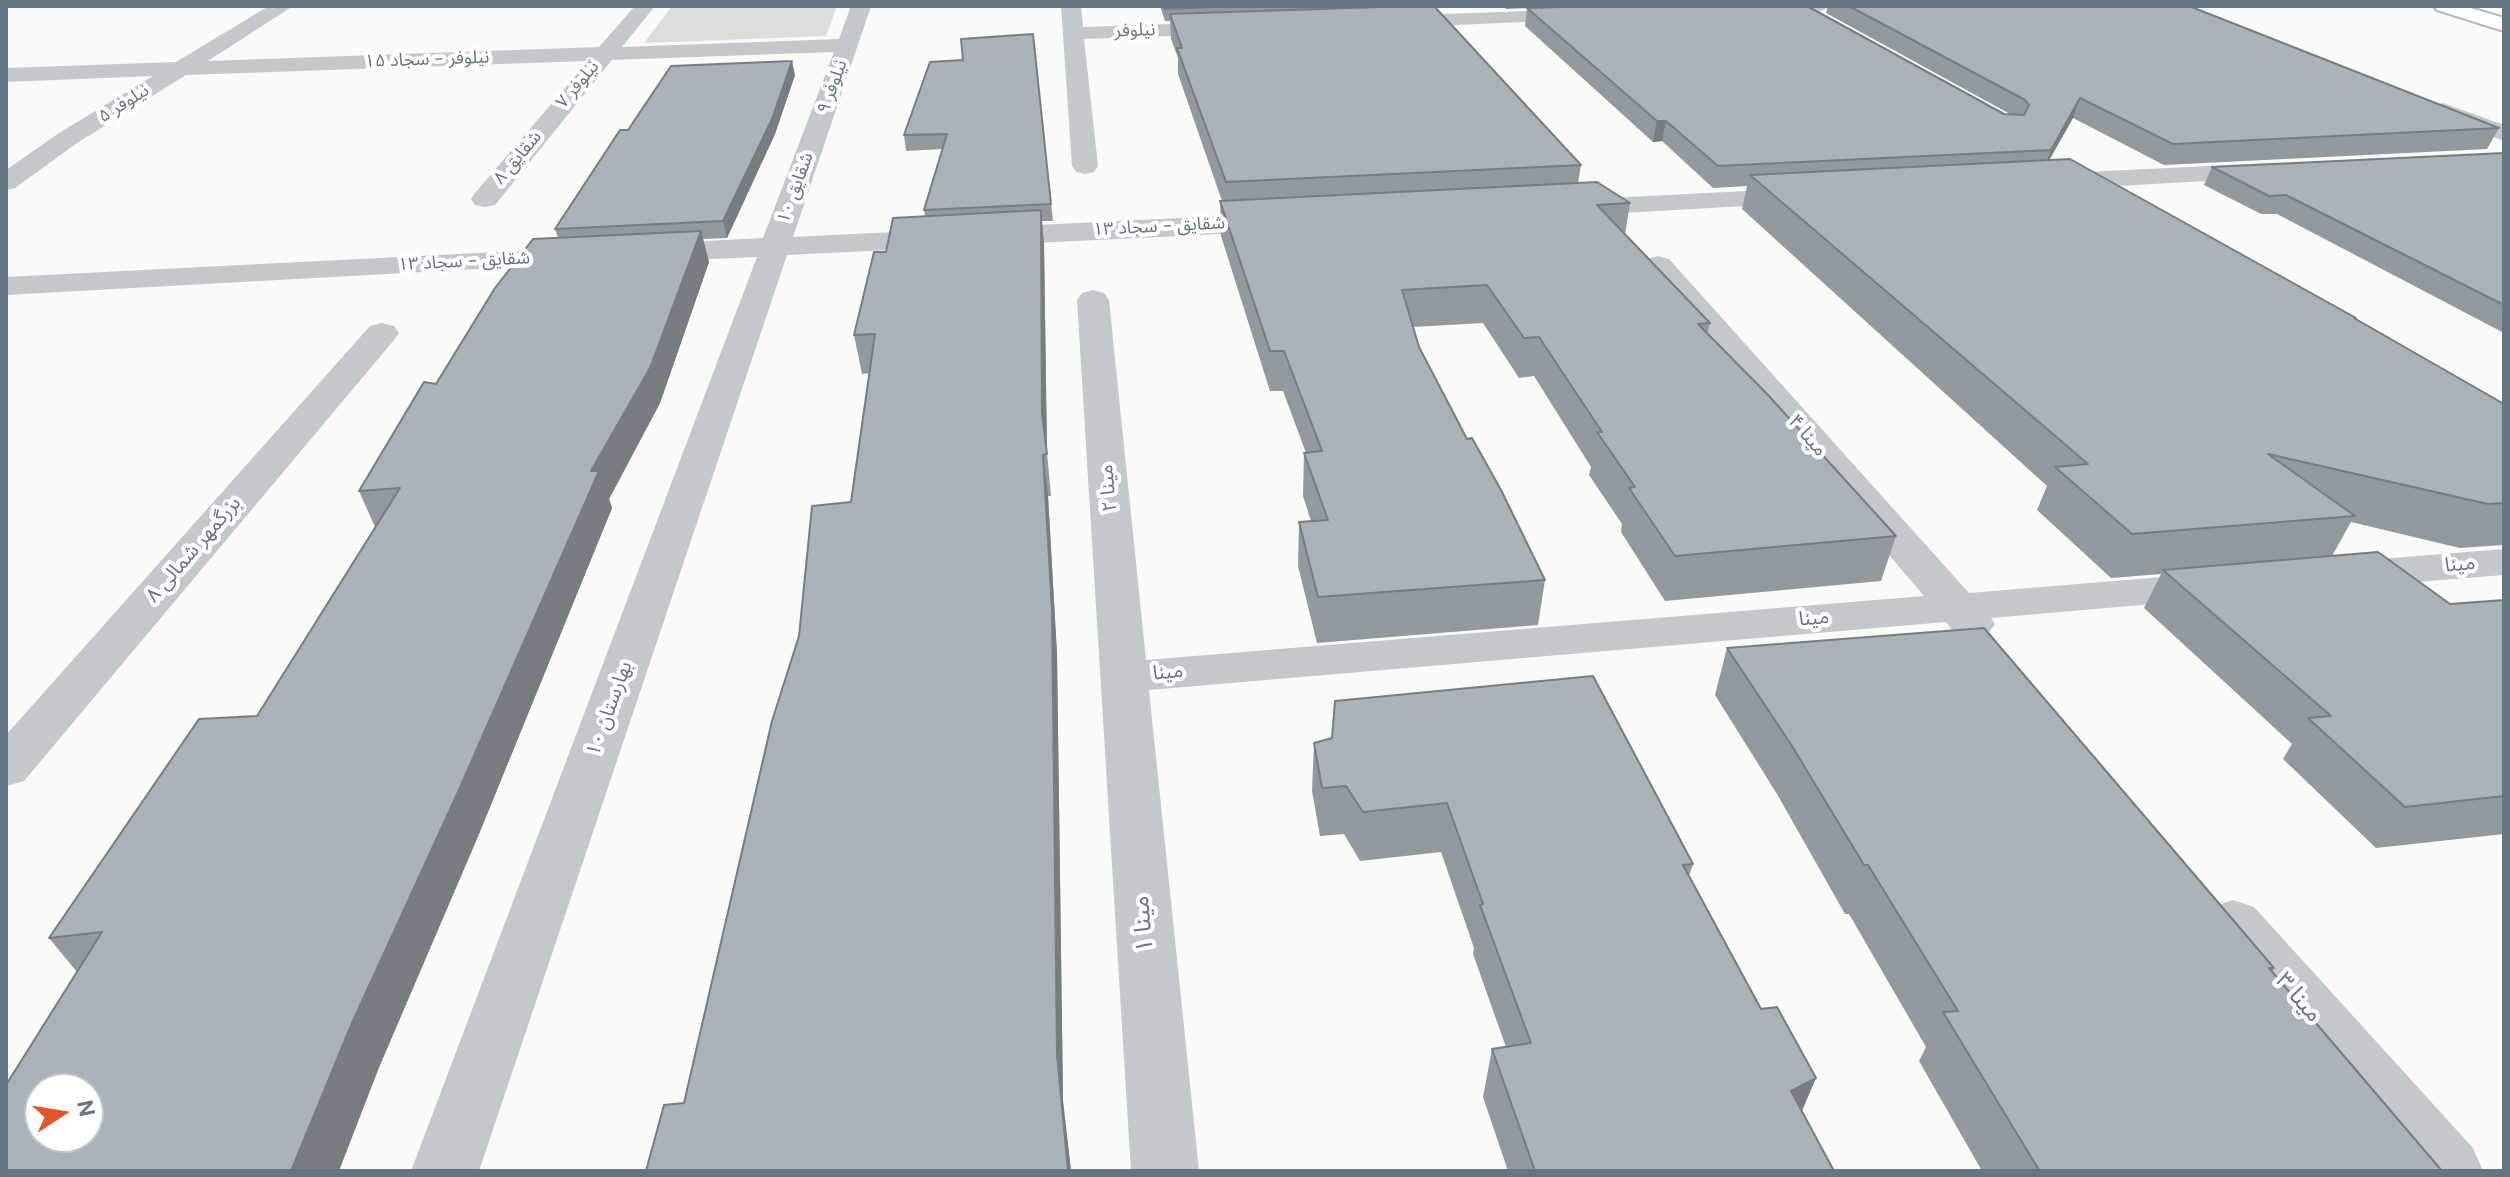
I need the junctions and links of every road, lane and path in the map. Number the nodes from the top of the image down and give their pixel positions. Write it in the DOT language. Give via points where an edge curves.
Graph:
graph roads {
  1 [pos="645,6"];
  2 [pos="861,6"];
  3 [pos="1071,6"];
  4 [pos="1794,6"];
  5 [pos="2444,6"];
  6 [pos="280,8"];
  7 [pos="1733,9"];
  8 [pos="1435,13"];
  9 [pos="1610,14"];
  10 [pos="1821,14"];
  11 [pos="1361,23"];
  12 [pos="2504,25"];
  13 [pos="1249,27"];
  14 [pos="1074,33"];
  15 [pos="1462,43"];
  16 [pos="848,45"];
  17 [pos="605,54"];
  18 [pos="179,69"];
  19 [pos="6,75"];
  20 [pos="2416,99"];
  21 [pos="552,117"];
  22 [pos="817,129"];
  23 [pos="2504,134"];
  24 [pos="1085,166"];
  25 [pos="2301,169"];
  26 [pos="6,182"];
  27 [pos="2020,184"];
  28 [pos="1831,194"];
  29 [pos="485,199"];
  30 [pos="1548,209"];
  31 [pos="1311,220"];
  32 [pos="775,247"];
  33 [pos="1658,265"];
  34 [pos="6,286"];
  35 [pos="1093,300"];
  36 [pos="382,333"];
  37 [pos="2504,562"];
  38 [pos="2301,579"];
  39 [pos="2254,582"];
  40 [pos="1957,607"];
  41 [pos="2009,667"];
  42 [pos="1124,677"];
  43 [pos="6,768"];
  44 [pos="2198,883"];
  45 [pos="445,1171"];
  46 [pos="1165,1171"];
  47 [pos="2449,1171"];
  1 -- 17 [label="street, نیلوفر ۷"];
  2 -- 16 [label="street, نیلوفر ۹"];
  3 -- 14 [label="street"];
  4 -- 7 [label="street"];
  4 -- 10 [label="street"];
  5 -- 12 [label="main road"];
  6 -- 18 [label="street, نیلوفر ۵"];
  8 -- 9 [label="street"];
  8 -- 11 [label="street"];
  8 -- 15 [label="street"];
  13 -- 14 [label="street, نیلوفر"];
  14 -- 24 [label="street"];
  16 -- 17 [label="street, نیلوفر - سجاد ۱۵"];
  16 -- 22 [label="street, نیلوفر ۹"];
  17 -- 18 [label="street, نیلوفر - سجاد ۱۵"];
  17 -- 21 [label="street, نیلوفر ۷"];
  18 -- 19 [label="street, نیلوفر - سجاد ۱۵"];
  18 -- 26 [label="street, نیلوفر ۵"];
  20 -- 23 [label="street"];
  21 -- 29 [label="street, شقایق ۸"];
  22 -- 32 [label="street, شقایق ۱۰"];
  25 -- 27 [label="street"];
  28 -- 30 [label="street"];
  31 -- 32 [label="street, شقایق - سجاد ۱۳"];
  32 -- 34 [label="street, شقایق - سجاد ۱۳"];
  32 -- 45 [label="street, بهارستان ۱۰"];
  33 -- 40 [label="street, مینا ۴"];
  35 -- 42 [label="street, مینا ۲"];
  36 -- 43 [label="street, بزرگمهر شمالی ۸"];
  37 -- 38 [label="street, مینا"];
  39 -- 40 [label="street, مینا"];
  40 -- 41 [label="street"];
  40 -- 42 [label="street, مینا"];
  42 -- 46 [label="street, مینا ۱"];
  44 -- 47 [label="street, مینا ۳"];
}
